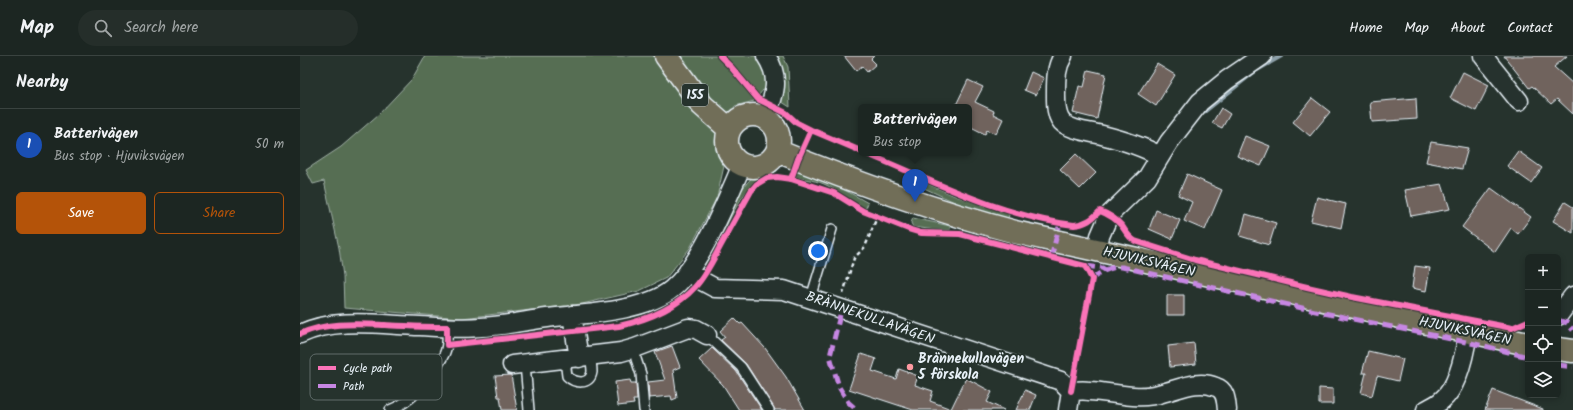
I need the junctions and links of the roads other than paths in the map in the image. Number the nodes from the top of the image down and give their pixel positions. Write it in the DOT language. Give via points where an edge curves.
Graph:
graph roads {
  1 [pos="666,56"];
  2 [pos="766,56"];
  3 [pos="1063,56"];
  4 [pos="1262,56"];
  5 [pos="1483,56"];
  6 [pos="1519,101"];
  7 [pos="765,118"];
  8 [pos="730,129"];
  9 [pos="778,151"];
  10 [pos="1160,156"];
  11 [pos="742,165"];
  12 [pos="832,228"];
  13 [pos="1097,250"];
  14 [pos="688,271"];
  15 [pos="811,298"];
  16 [pos="572,316"];
  17 [pos="447,327"];
  18 [pos="1468,332"];
  19 [pos="300,334"];
  20 [pos="707,335"];
  21 [pos="1525,343"];
  22 [pos="635,348"];
  23 [pos="1561,349"];
  24 [pos="1573,351"];
  25 [pos="442,358"];
  26 [pos="578,358"];
  27 [pos="518,365"];
  28 [pos="1071,391"];
  29 [pos="408,400"];
  30 [pos="1143,403"];
  31 [pos="390,410"];
  32 [pos="529,410"];
  33 [pos="644,410"];
  34 [pos="769,410"];
  35 [pos="1068,410"];
  36 [pos="1227,410"];
  37 [pos="1426,410"];
  1 -- 8 [label="main road, 155" via="702,105"];
  2 -- 7 [label="street" via="775,76 775,85 774,96"];
  3 -- 10 [label="street" via="1059,62 1056,104 1063,123 1134,144"];
  4 -- 10 [label="street" via="1200,102"];
  5 -- 6 [label="street"];
  7 -- 8 [label="main road" via="752,115 743,117"];
  7 -- 9 [label="main road" via="778,132"];
  8 -- 11 [label="main road" via="726,139 728,150 733,159"];
  9 -- 11 [label="main road" via="770,162 763,166 754,168"];
  9 -- 13 [label="main road, HJUVIKSVÄGEN" via="837,175 948,213 1019,233"];
  10 -- 13 [label="street" via="1142,184 1110,215 1100,236"];
  11 -- 14 [label="street" via="711,231"];
  12 -- 15 [label="lane"];
  13 -- 18 [label="main road, HJUVIKSVÄGEN"];
  14 -- 15 [label="street, BRÄNNEKULLAVÄGEN" via="715,288 784,290"];
  14 -- 16 [label="street" via="671,290 648,303"];
  15 -- 28 [label="street, BRÄNNEKULLAVÄGEN" via="1061,381"];
  16 -- 17 [label="street" via="480,327"];
  16 -- 26 [label="street"];
  17 -- 19 [label="street" via="333,325"];
  17 -- 25 [label="lane" via="448,341"];
  18 -- 21 [label="main road, HJUVIKSVÄGEN"];
  18 -- 37 [label="street" via="1450,391 1441,401"];
  20 -- 22 [label="street" via="688,328"];
  20 -- 34 [label="lane" via="741,367"];
  22 -- 26 [label="street"];
  22 -- 33 [label="lane"];
  23 -- 24 [label="main road"];
  26 -- 27 [label="street"];
  27 -- 32 [label="lane"];
  28 -- 30 [label="street" via="1123,396"];
  28 -- 35 [label="street"];
  29 -- 31 [label="lane"];
  30 -- 36 [label="street" via="1176,388 1197,384 1221,389"];
}
